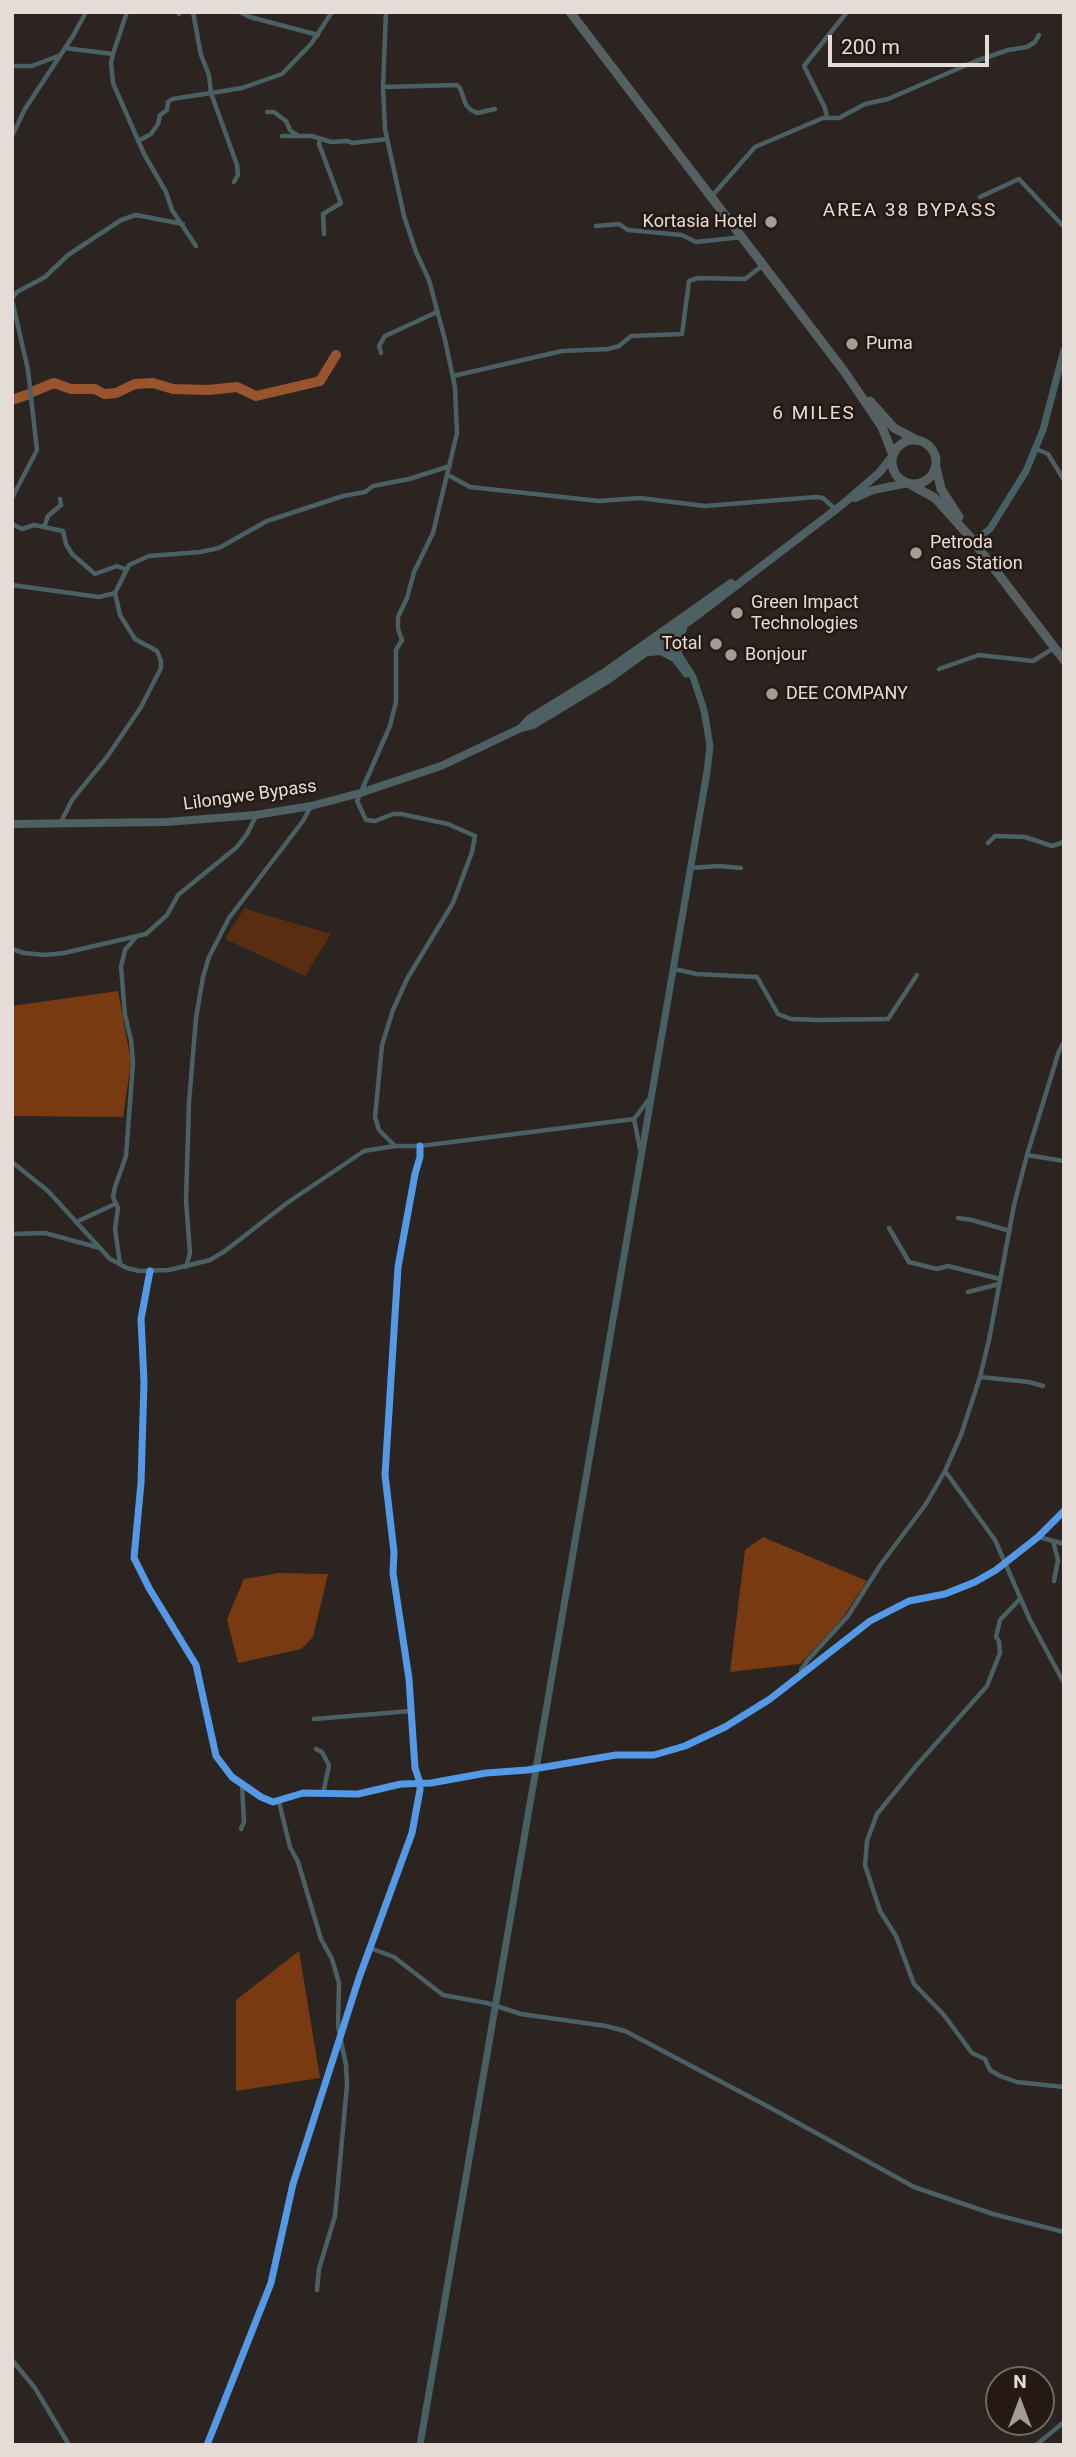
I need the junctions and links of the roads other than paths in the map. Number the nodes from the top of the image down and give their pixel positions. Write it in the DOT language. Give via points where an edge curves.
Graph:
graph roads {
  1 [pos="86,12"];
  2 [pos="127,12"];
  3 [pos="193,12"];
  4 [pos="240,12"];
  5 [pos="332,12"];
  6 [pos="386,12"];
  7 [pos="570,12"];
  8 [pos="847,12"];
  9 [pos="318,34"];
  10 [pos="1040,35"];
  11 [pos="65,48"];
  12 [pos="113,54"];
  13 [pos="60,55"];
  14 [pos="12,66"];
  15 [pos="383,87"];
  16 [pos="211,93"];
  17 [pos="495,109"];
  18 [pos="267,112"];
  19 [pos="827,117"];
  20 [pos="14,127"];
  21 [pos="12,136"];
  22 [pos="282,136"];
  23 [pos="298,136"];
  24 [pos="320,139"];
  25 [pos="387,139"];
  26 [pos="138,141"];
  27 [pos="234,182"];
  28 [pos="712,196"];
  29 [pos="981,197"];
  30 [pos="183,224"];
  31 [pos="596,226"];
  32 [pos="1064,227"];
  33 [pos="324,234"];
  34 [pos="743,237"];
  35 [pos="196,246"];
  36 [pos="764,265"];
  37 [pos="12,299"];
  38 [pos="437,312"];
  39 [pos="1064,350"];
  40 [pos="381,354"];
  41 [pos="844,371"];
  42 [pos="453,376"];
  43 [pos="920,441"];
  44 [pos="1036,449"];
  45 [pos="893,455"];
  46 [pos="936,464"];
  47 [pos="450,466"];
  48 [pos="448,475"];
  49 [pos="1064,480"];
  50 [pos="908,483"];
  51 [pos="12,498"];
  52 [pos="60,499"];
  53 [pos="839,507"];
  54 [pos="12,524"];
  55 [pos="44,527"];
  56 [pos="972,539"];
  57 [pos="125,569"];
  58 [pos="747,575"];
  59 [pos="12,585"];
  60 [pos="114,593"];
  61 [pos="695,617"];
  62 [pos="662,636"];
  63 [pos="1054,648"];
  64 [pos="644,654"];
  65 [pos="675,655"];
  66 [pos="1064,660"];
  67 [pos="939,669"];
  68 [pos="521,728"];
  69 [pos="360,793"];
  70 [pos="311,806"];
  71 [pos="256,815"];
  72 [pos="12,824"];
  73 [pos="60,824"];
  74 [pos="1064,842"];
  75 [pos="988,843"];
  76 [pos="690,868"];
  77 [pos="741,868"];
  78 [pos="136,937"];
  79 [pos="12,949"];
  80 [pos="673,969"];
  81 [pos="917,975"];
  82 [pos="1064,1042"];
  83 [pos="1061,1051"];
  84 [pos="651,1097"];
  85 [pos="634,1119"];
  86 [pos="395,1146"];
  87 [pos="420,1146"];
  88 [pos="1027,1155"];
  89 [pos="641,1156"];
  90 [pos="1064,1161"];
  91 [pos="12,1162"];
  92 [pos="115,1203"];
  93 [pos="958,1219"];
  94 [pos="76,1222"];
  95 [pos="889,1228"];
  96 [pos="1010,1231"];
  97 [pos="12,1234"];
  98 [pos="100,1248"];
  99 [pos="121,1264"];
  100 [pos="186,1268"];
  101 [pos="150,1271"];
  102 [pos="999,1281"];
  103 [pos="968,1292"];
  104 [pos="981,1377"];
  105 [pos="1042,1386"];
  106 [pos="945,1471"];
  107 [pos="1064,1511"];
  108 [pos="1038,1537"];
  109 [pos="1053,1541"];
  110 [pos="1064,1544"];
  111 [pos="1005,1563"];
  112 [pos="1054,1581"];
  113 [pos="1020,1599"];
  114 [pos="799,1674"];
  115 [pos="1064,1683"];
  116 [pos="411,1711"];
  117 [pos="314,1719"];
  118 [pos="316,1749"];
  119 [pos="536,1769"];
  120 [pos="421,1783"];
  121 [pos="242,1784"];
  122 [pos="323,1794"];
  123 [pos="279,1802"];
  124 [pos="241,1829"];
  125 [pos="370,1948"];
  126 [pos="495,2006"];
  127 [pos="339,2036"];
  128 [pos="1064,2087"];
  129 [pos="1064,2232"];
  130 [pos="317,2290"];
  131 [pos="12,2360"];
  132 [pos="1064,2421"];
  133 [pos="69,2445"];
  134 [pos="207,2445"];
  135 [pos="420,2445"];
  136 [pos="1036,2445"];
  1 -- 11 [label="street"];
  2 -- 12 [label="street"];
  3 -- 16 [label="street"];
  4 -- 9 [label="street"];
  5 -- 9 [label="street"];
  6 -- 15 [label="street"];
  7 -- 28 [label="highway"];
  8 -- 19 [label="street" via="804,66"];
  9 -- 16 [label="street" via="282,74"];
  10 -- 19 [label="street" via="1027,47 976,61 839,118"];
  11 -- 12 [label="street"];
  11 -- 13 [label="street"];
  12 -- 26 [label="street" via="113,83"];
  13 -- 14 [label="street" via="32,66"];
  13 -- 20 [label="street"];
  15 -- 17 [label="street" via="457,85 471,110"];
  15 -- 25 [label="street"];
  16 -- 26 [label="street" via="172,99 151,134"];
  16 -- 27 [label="street" via="237,165"];
  18 -- 23 [label="street" via="286,121"];
  19 -- 28 [label="street" via="755,147"];
  20 -- 21 [label="street"];
  22 -- 23 [label="street"];
  23 -- 24 [label="street"];
  24 -- 25 [label="street" via="353,143"];
  24 -- 33 [label="street" via="341,203 323,214"];
  25 -- 38 [label="street" via="404,216"];
  26 -- 30 [label="street"];
  28 -- 34 [label="highway"];
  29 -- 32 [label="street" via="1019,179"];
  30 -- 35 [label="street"];
  30 -- 37 [label="street" via="136,215 121,220"];
  31 -- 34 [label="street" via="619,224 628,230 682,235 696,242"];
  34 -- 36 [label="highway"];
  36 -- 41 [label="highway"];
  36 -- 42 [label="street" via="745,279 689,281 682,334 631,336 608,349 562,351"];
  37 -- 51 [label="street" via="28,370 37,450"];
  38 -- 40 [label="street" via="385,336 379,346"];
  38 -- 42 [label="street"];
  39 -- 44 [label="main road"];
  41 -- 43 [label="highway" via="894,428"];
  41 -- 45 [label="highway" via="881,427"];
  42 -- 47 [label="street" via="457,433"];
  43 -- 45 [label="highway" via="903,442"];
  43 -- 46 [label="highway" via="932,449"];
  44 -- 49 [label="street" via="1048,454"];
  44 -- 56 [label="main road" via="996,520"];
  45 -- 50 [label="highway" via="895,474"];
  45 -- 53 [label="main road, Lilongwe Bypass"];
  46 -- 50 [label="highway" via="927,480"];
  46 -- 56 [label="highway" via="942,489"];
  47 -- 48 [label="street"];
  47 -- 57 [label="street" via="267,521 219,548 149,556"];
  48 -- 53 [label="street" via="470,487 598,501 640,498 705,506 816,497"];
  48 -- 69 [label="street" via="433,533 398,617 402,640 396,650 396,702 390,726"];
  50 -- 53 [label="main road, Lilongwe Bypass" via="873,490"];
  50 -- 56 [label="highway" via="935,498"];
  52 -- 55 [label="street" via="61,505 48,516"];
  53 -- 58 [label="main road, Lilongwe Bypass"];
  54 -- 55 [label="street" via="22,529"];
  55 -- 57 [label="street" via="63,531 72,554 95,574 117,566"];
  56 -- 63 [label="highway"];
  57 -- 60 [label="street"];
  58 -- 61 [label="main road, Lilongwe Bypass"];
  58 -- 62 [label="main road, Lilongwe Bypass"];
  59 -- 60 [label="street" via="99,597"];
  60 -- 73 [label="street" via="124,624 135,639 157,652 161,668 141,707 72,800"];
  61 -- 62 [label="main road, Lilongwe Bypass"];
  61 -- 65 [label="main road" via="680,632"];
  62 -- 64 [label="main road, Lilongwe Bypass"];
  62 -- 65 [label="main road"];
  62 -- 68 [label="main road, Lilongwe Bypass"];
  63 -- 66 [label="highway"];
  63 -- 67 [label="street" via="1032,661 979,655"];
  64 -- 65 [label="main road"];
  64 -- 68 [label="main road, Lilongwe Bypass" via="560,711"];
  65 -- 76 [label="main road" via="697,688 710,746"];
  68 -- 69 [label="main road, Lilongwe Bypass" via="441,766"];
  69 -- 70 [label="main road, Lilongwe Bypass"];
  69 -- 86 [label="street" via="357,801 366,820 393,814 425,818 475,836 453,903 407,979 382,1045 375,1117 379,1130"];
  70 -- 71 [label="main road, Lilongwe Bypass"];
  70 -- 100 [label="street" via="229,918 203,978 189,1102 186,1200 190,1252"];
  71 -- 73 [label="main road, Lilongwe Bypass" via="206,821"];
  71 -- 78 [label="street" via="237,848 178,895 155,927"];
  72 -- 73 [label="main road, Lilongwe Bypass"];
  74 -- 75 [label="street" via="1052,846 1025,837 995,836"];
  76 -- 77 [label="street"];
  76 -- 80 [label="main road"];
  78 -- 79 [label="street" via="45,955"];
  78 -- 92 [label="street" via="125,950 121,967 133,1063 126,1156 114,1187"];
  80 -- 81 [label="street" via="757,977 778,1014 818,1020 888,1019"];
  80 -- 84 [label="main road"];
  82 -- 83 [label="street"];
  83 -- 88 [label="street"];
  84 -- 85 [label="street"];
  84 -- 89 [label="main road"];
  85 -- 87 [label="street"];
  85 -- 89 [label="street"];
  86 -- 87 [label="street"];
  86 -- 100 [label="street" via="358,1154 225,1251"];
  87 -- 116 [label="street" via="398,1267 385,1475"];
  88 -- 90 [label="street"];
  88 -- 96 [label="street"];
  89 -- 119 [label="main road"];
  91 -- 94 [label="street" via="36,1179"];
  92 -- 94 [label="street"];
  92 -- 99 [label="street"];
  93 -- 96 [label="street"];
  94 -- 98 [label="street"];
  95 -- 102 [label="street" via="909,1262 937,1269 948,1266"];
  96 -- 102 [label="street"];
  97 -- 98 [label="street" via="45,1233"];
  98 -- 99 [label="street"];
  99 -- 101 [label="street"];
  100 -- 101 [label="street"];
  101 -- 121 [label="street" via="141,1319 144,1382 134,1558 195,1662 216,1756"];
  102 -- 103 [label="street"];
  102 -- 104 [label="street"];
  104 -- 105 [label="street"];
  104 -- 106 [label="street"];
  106 -- 111 [label="street" via="971,1503"];
  106 -- 114 [label="street" via="848,1616"];
  107 -- 108 [label="street"];
  108 -- 109 [label="street"];
  108 -- 111 [label="street"];
  109 -- 110 [label="street"];
  109 -- 112 [label="street" via="1058,1560"];
  111 -- 113 [label="street"];
  111 -- 114 [label="street" via="975,1582 909,1601 870,1621"];
  113 -- 115 [label="street"];
  113 -- 128 [label="street" via="1000,1620 996,1637 1000,1653 987,1686 877,1814 865,1865 880,1911 897,1936 914,1984 972,2053 985,2059 990,2070 1000,2076"];
  114 -- 119 [label="street" via="770,1699 685,1746 654,1755 615,1755"];
  116 -- 117 [label="street"];
  116 -- 120 [label="street" via="415,1768"];
  118 -- 122 [label="street" via="329,1765"];
  119 -- 120 [label="street"];
  119 -- 126 [label="main road"];
  120 -- 122 [label="street" via="358,1794"];
  120 -- 125 [label="street" via="412,1833"];
  121 -- 123 [label="street" via="268,1801"];
  121 -- 124 [label="street"];
  122 -- 123 [label="street" via="303,1793"];
  123 -- 127 [label="street" via="290,1847 339,1983"];
  125 -- 126 [label="street" via="394,1957 443,1995"];
  125 -- 127 [label="street"];
  126 -- 129 [label="street" via="625,2031 914,2187"];
  126 -- 135 [label="main road"];
  127 -- 130 [label="street" via="347,2085 342,2147 335,2216"];
  127 -- 134 [label="street" via="293,2184 271,2283"];
  131 -- 133 [label="street" via="35,2388"];
  132 -- 136 [label="street"];
}
